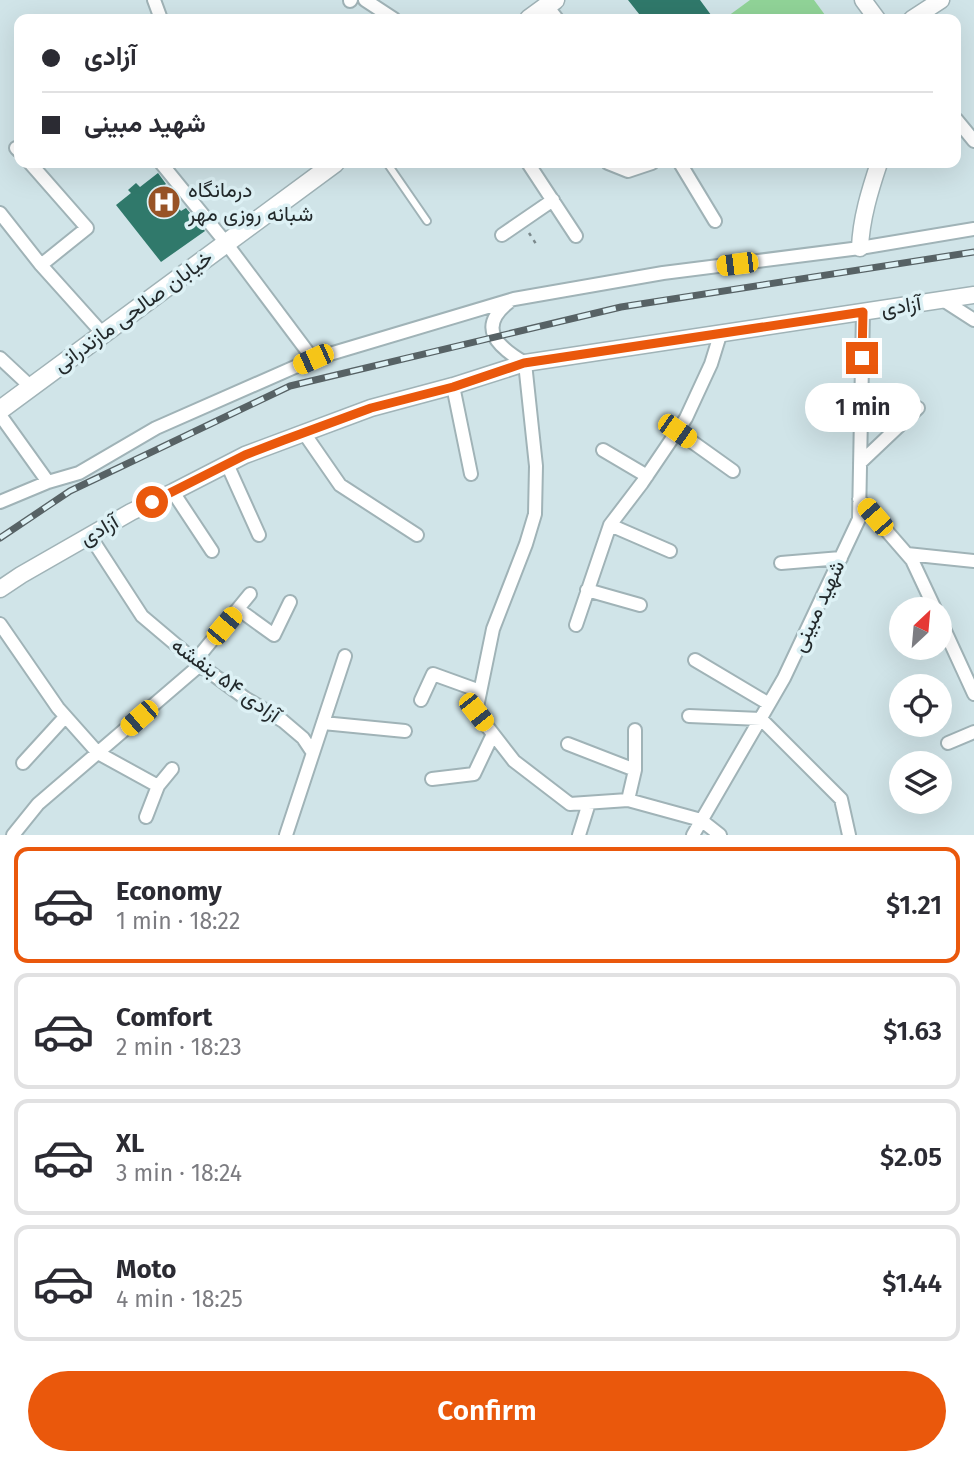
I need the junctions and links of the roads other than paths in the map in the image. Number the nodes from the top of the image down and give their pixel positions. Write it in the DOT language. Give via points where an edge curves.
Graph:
graph roads {
  1 [pos="365,0"];
  2 [pos="941,0"];
  3 [pos="386,14"];
  4 [pos="920,14"];
  5 [pos="961,124"];
  6 [pos="974,141"];
  7 [pos="34,168"];
  8 [pos="165,168"];
  9 [pos="327,168"];
  10 [pos="390,168"];
  11 [pos="531,168"];
  12 [pos="620,168"];
  13 [pos="637,168"];
  14 [pos="683,168"];
  15 [pos="877,168"];
  16 [pos="553,200"];
  17 [pos="0,213"];
  18 [pos="427,221"];
  19 [pos="715,222"];
  20 [pos="974,229"];
  21 [pos="502,234"];
  22 [pos="576,236"];
  23 [pos="226,243"];
  24 [pos="860,248"];
  25 [pos="41,265"];
  26 [pos="974,295"];
  27 [pos="514,299"];
  28 [pos="943,300"];
  29 [pos="863,312"];
  30 [pos="974,320"];
  31 [pos="103,334"];
  32 [pos="720,335"];
  33 [pos="0,358"];
  34 [pos="313,359"];
  35 [pos="524,363"];
  36 [pos="31,387"];
  37 [pos="453,387"];
  38 [pos="918,408"];
  39 [pos="0,412"];
  40 [pos="677,431"];
  41 [pos="304,433"];
  42 [pos="603,450"];
  43 [pos="860,463"];
  44 [pos="227,464"];
  45 [pos="733,471"];
  46 [pos="471,474"];
  47 [pos="647,476"];
  48 [pos="48,482"];
  49 [pos="173,492"];
  50 [pos="859,499"];
  51 [pos="0,502"];
  52 [pos="610,524"];
  53 [pos="259,535"];
  54 [pos="417,535"];
  55 [pos="90,536"];
  56 [pos="212,551"];
  57 [pos="670,551"];
  58 [pos="907,554"];
  59 [pos="841,558"];
  60 [pos="974,561"];
  61 [pos="781,563"];
  62 [pos="0,589"];
  63 [pos="587,590"];
  64 [pos="250,594"];
  65 [pos="929,597"];
  66 [pos="290,602"];
  67 [pos="640,605"];
  68 [pos="238,609"];
  69 [pos="0,624"];
  70 [pos="576,625"];
  71 [pos="952,646"];
  72 [pos="345,656"];
  73 [pos="695,660"];
  74 [pos="197,663"];
  75 [pos="480,691"];
  76 [pos="974,694"];
  77 [pos="421,700"];
  78 [pos="769,704"];
  79 [pos="689,716"];
  80 [pos="65,717"];
  81 [pos="761,719"];
  82 [pos="323,723"];
  83 [pos="635,730"];
  84 [pos="405,731"];
  85 [pos="974,732"];
  86 [pos="493,734"];
  87 [pos="948,743"];
  88 [pos="568,744"];
  89 [pos="98,753"];
  90 [pos="313,754"];
  91 [pos="23,763"];
  92 [pos="172,769"];
  93 [pos="635,770"];
  94 [pos="432,779"];
  95 [pos="158,786"];
  96 [pos="628,800"];
  97 [pos="589,803"];
  98 [pos="146,817"];
  99 [pos="701,820"];
  100 [pos="17,834"];
  101 [pos="286,835"];
  102 [pos="579,835"];
  103 [pos="693,835"];
  104 [pos="720,835"];
  105 [pos="849,835"];
  1 -- 3 [label="street"];
  2 -- 4 [label="main road"];
  5 -- 6 [label="street"];
  7 -- 25 [label="street" via="86,228"];
  8 -- 23 [label="street"];
  9 -- 23 [label="main road, خیابان صالحی مازندرانی"];
  10 -- 18 [label="lane"];
  11 -- 16 [label="street"];
  12 -- 13 [label="street"];
  14 -- 19 [label="street"];
  15 -- 24 [label="main road"];
  16 -- 21 [label="street"];
  16 -- 22 [label="street"];
  17 -- 25 [label="street"];
  20 -- 24 [label="street"];
  23 -- 31 [label="main road, خیابان صالحی مازندرانی"];
  23 -- 34 [label="street"];
  24 -- 27 [label="street"];
  25 -- 31 [label="street"];
  26 -- 28 [label="main road, آزادی"];
  27 -- 34 [label="street"];
  27 -- 35 [label="street" via="499,310 494,338"];
  28 -- 29 [label="main road, آزادی"];
  28 -- 30 [label="street"];
  29 -- 32 [label="main road, آزادی"];
  29 -- 43 [label="street, شهید مبینی"];
  31 -- 36 [label="main road, خیابان صالحی مازندرانی"];
  32 -- 35 [label="main road, آزادی"];
  32 -- 40 [label="street" via="711,364"];
  33 -- 36 [label="street"];
  34 -- 48 [label="street" via="156,428 79,473"];
  35 -- 37 [label="main road, آزادی"];
  35 -- 75 [label="street" via="536,466 534,513 493,629"];
  36 -- 39 [label="main road, خیابان صالحی مازندرانی"];
  37 -- 41 [label="main road, آزادی" via="371,408"];
  37 -- 46 [label="street"];
  38 -- 43 [label="street"];
  39 -- 48 [label="street"];
  40 -- 45 [label="street"];
  40 -- 47 [label="street"];
  41 -- 44 [label="main road, آزادی"];
  41 -- 54 [label="street" via="340,485"];
  42 -- 47 [label="street"];
  43 -- 50 [label="street, شهید مبینی"];
  44 -- 49 [label="main road, آزادی"];
  44 -- 53 [label="street"];
  47 -- 52 [label="street"];
  48 -- 51 [label="street"];
  49 -- 55 [label="main road, آزادی"];
  49 -- 56 [label="street"];
  50 -- 58 [label="street"];
  50 -- 59 [label="street, شهید مبینی" via="859,519"];
  52 -- 57 [label="street"];
  52 -- 63 [label="street"];
  55 -- 62 [label="main road, آزادی"];
  55 -- 74 [label="street, آزادی ۵۴ بنفشه" via="142,615"];
  58 -- 60 [label="street"];
  58 -- 65 [label="street"];
  59 -- 61 [label="street"];
  59 -- 78 [label="street, شهید مبینی"];
  63 -- 67 [label="street"];
  63 -- 70 [label="street"];
  64 -- 68 [label="street"];
  66 -- 68 [label="street" via="274,635"];
  68 -- 74 [label="street"];
  69 -- 80 [label="street"];
  71 -- 76 [label="street"];
  72 -- 82 [label="street"];
  73 -- 78 [label="street"];
  74 -- 89 [label="street"];
  74 -- 90 [label="street, آزادی ۵۴ بنفشه" via="283,721"];
  75 -- 77 [label="street" via="433,674"];
  75 -- 86 [label="street" via="476,712"];
  78 -- 81 [label="street, شهید مبینی"];
  79 -- 81 [label="street"];
  80 -- 89 [label="street"];
  80 -- 91 [label="street"];
  81 -- 99 [label="street, شهید مبینی"];
  81 -- 105 [label="street" via="841,799"];
  82 -- 84 [label="street"];
  82 -- 90 [label="street"];
  83 -- 93 [label="street"];
  85 -- 87 [label="street"];
  86 -- 94 [label="street" via="474,774"];
  86 -- 97 [label="street" via="513,761 570,804"];
  88 -- 93 [label="street"];
  89 -- 95 [label="street"];
  89 -- 100 [label="street" via="38,804"];
  90 -- 101 [label="street"];
  92 -- 95 [label="street"];
  93 -- 96 [label="street"];
  95 -- 98 [label="street"];
  96 -- 97 [label="street"];
  96 -- 99 [label="street"];
  97 -- 102 [label="street"];
  99 -- 103 [label="street, شهید مبینی"];
  99 -- 104 [label="street"];
}
